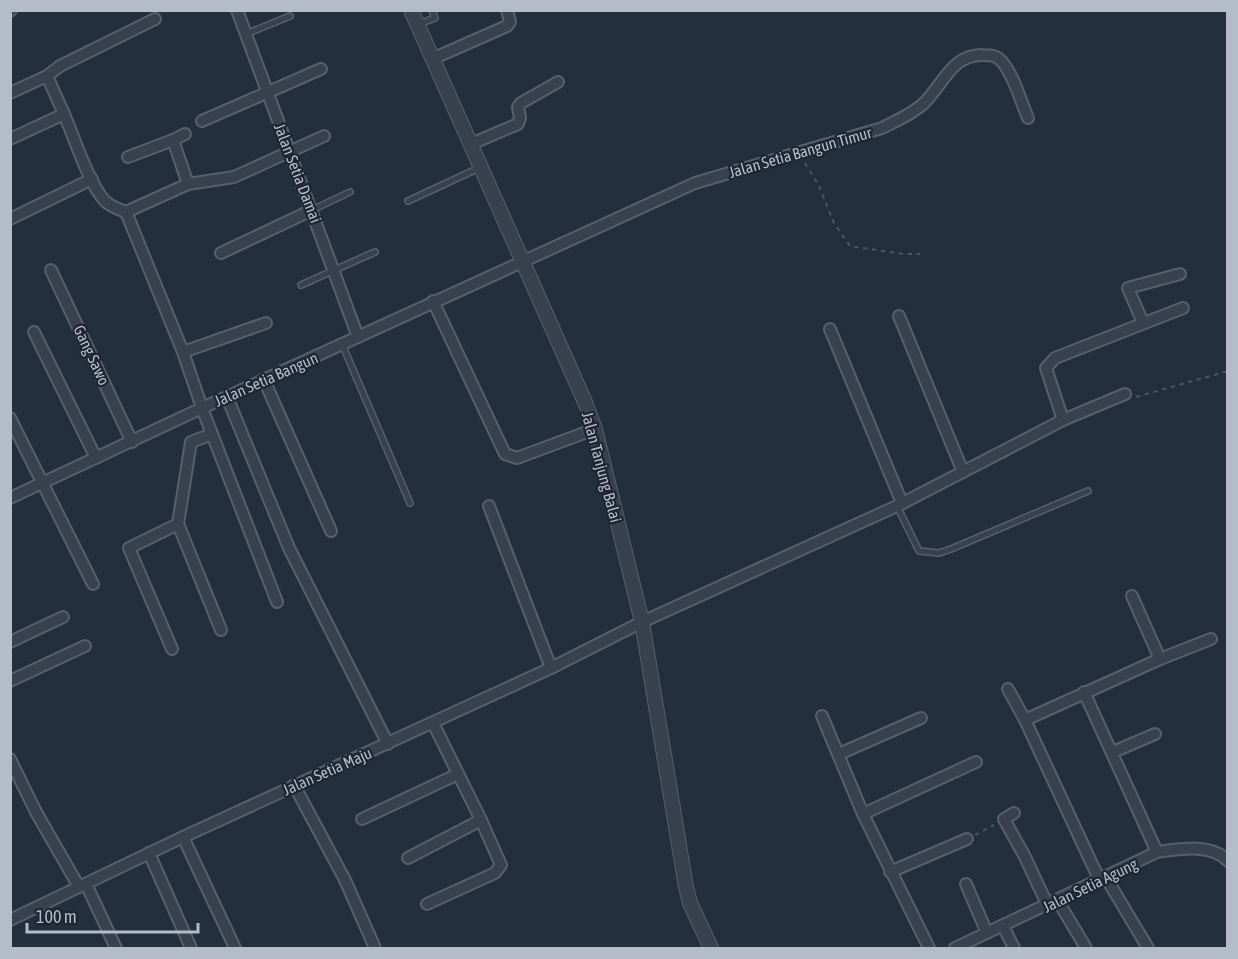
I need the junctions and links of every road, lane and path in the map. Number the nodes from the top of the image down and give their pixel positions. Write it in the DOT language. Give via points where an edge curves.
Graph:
graph roads {
  1 [pos="237,10"];
  2 [pos="411,10"];
  3 [pos="432,10"];
  4 [pos="507,10"];
  5 [pos="290,16"];
  6 [pos="155,19"];
  7 [pos="418,25"];
  8 [pos="246,34"];
  9 [pos="432,59"];
  10 [pos="321,69"];
  11 [pos="47,76"];
  12 [pos="558,82"];
  13 [pos="10,93"];
  14 [pos="268,93"];
  15 [pos="64,114"];
  16 [pos="1028,118"];
  17 [pos="202,121"];
  18 [pos="185,134"];
  19 [pos="324,136"];
  20 [pos="10,139"];
  21 [pos="173,140"];
  22 [pos="471,144"];
  23 [pos="289,152"];
  24 [pos="798,153"];
  25 [pos="128,157"];
  26 [pos="480,168"];
  27 [pos="92,179"];
  28 [pos="188,184"];
  29 [pos="350,192"];
  30 [pos="408,201"];
  31 [pos="312,210"];
  32 [pos="126,212"];
  33 [pos="10,219"];
  34 [pos="375,252"];
  35 [pos="221,254"];
  36 [pos="920,254"];
  37 [pos="522,262"];
  38 [pos="51,270"];
  39 [pos="334,270"];
  40 [pos="1180,274"];
  41 [pos="301,285"];
  42 [pos="433,301"];
  43 [pos="1183,308"];
  44 [pos="899,316"];
  45 [pos="266,322"];
  46 [pos="1143,323"];
  47 [pos="830,329"];
  48 [pos="34,332"];
  49 [pos="358,337"];
  50 [pos="342,344"];
  51 [pos="183,352"];
  52 [pos="1227,371"];
  53 [pos="264,380"];
  54 [pos="1125,394"];
  55 [pos="227,397"];
  56 [pos="202,408"];
  57 [pos="10,418"];
  58 [pos="1063,420"];
  59 [pos="595,429"];
  60 [pos="212,434"];
  61 [pos="132,442"];
  62 [pos="96,458"];
  63 [pos="963,472"];
  64 [pos="42,483"];
  65 [pos="1088,491"];
  66 [pos="10,498"];
  67 [pos="410,503"];
  68 [pos="900,504"];
  69 [pos="489,506"];
  70 [pos="178,524"];
  71 [pos="331,531"];
  72 [pos="93,584"];
  73 [pos="1132,596"];
  74 [pos="277,602"];
  75 [pos="63,617"];
  76 [pos="642,621"];
  77 [pos="221,630"];
  78 [pos="1211,639"];
  79 [pos="10,642"];
  80 [pos="85,646"];
  81 [pos="172,649"];
  82 [pos="1160,658"];
  83 [pos="551,668"];
  84 [pos="10,681"];
  85 [pos="1008,689"];
  86 [pos="1084,692"];
  87 [pos="822,716"];
  88 [pos="921,718"];
  89 [pos="1025,720"];
  90 [pos="433,723"];
  91 [pos="1155,734"];
  92 [pos="388,744"];
  93 [pos="1113,752"];
  94 [pos="839,754"];
  95 [pos="10,759"];
  96 [pos="976,762"];
  97 [pos="458,774"];
  98 [pos="294,785"];
  99 [pos="863,814"];
  100 [pos="1009,816"];
  101 [pos="362,819"];
  102 [pos="481,820"];
  103 [pos="183,837"];
  104 [pos="968,839"];
  105 [pos="1157,852"];
  106 [pos="149,854"];
  107 [pos="408,858"];
  108 [pos="1227,861"];
  109 [pos="890,872"];
  110 [pos="1102,878"];
  111 [pos="966,884"];
  112 [pos="82,886"];
  113 [pos="427,904"];
  114 [pos="1053,904"];
  115 [pos="10,920"];
  116 [pos="1003,926"];
  117 [pos="987,933"];
  118 [pos="116,948"];
  119 [pos="191,948"];
  120 [pos="235,948"];
  121 [pos="375,948"];
  122 [pos="711,948"];
  123 [pos="929,948"];
  124 [pos="955,948"];
  125 [pos="1014,948"];
  126 [pos="1086,948"];
  127 [pos="1148,948"];
  1 -- 8 [label="street, Jalan Setia Damai"];
  2 -- 7 [label="street, Jalan Tanjung Balai"];
  3 -- 7 [label="lane" via="435,18"];
  4 -- 9 [label="street" via="510,22 501,30"];
  5 -- 8 [label="lane"];
  6 -- 11 [label="street"];
  7 -- 9 [label="street, Jalan Tanjung Balai"];
  8 -- 14 [label="street, Jalan Setia Damai"];
  9 -- 22 [label="street, Jalan Tanjung Balai"];
  10 -- 14 [label="street"];
  11 -- 13 [label="street"];
  11 -- 15 [label="street"];
  12 -- 22 [label="street" via="518,106 518,124"];
  14 -- 17 [label="street"];
  14 -- 23 [label="street, Jalan Setia Damai"];
  15 -- 20 [label="street"];
  15 -- 27 [label="street"];
  16 -- 24 [label="street, Jalan Setia Bangun Timur" via="1003,62 995,55 970,55 944,76 920,106 901,119"];
  18 -- 21 [label="street"];
  19 -- 23 [label="street"];
  21 -- 25 [label="street"];
  21 -- 28 [label="street"];
  22 -- 26 [label="street, Jalan Tanjung Balai"];
  23 -- 28 [label="street" via="234,177"];
  23 -- 31 [label="street, Jalan Setia Damai"];
  24 -- 36 [label="path" via="850,246"];
  24 -- 37 [label="street, Jalan Setia Bangun Timur" via="695,183"];
  26 -- 30 [label="lane"];
  26 -- 37 [label="street, Jalan Tanjung Balai"];
  27 -- 32 [label="street" via="111,207"];
  27 -- 33 [label="street"];
  28 -- 32 [label="street"];
  29 -- 31 [label="lane"];
  31 -- 35 [label="street"];
  31 -- 39 [label="street, Jalan Setia Damai"];
  32 -- 51 [label="street"];
  34 -- 39 [label="lane"];
  37 -- 42 [label="street, Jalan Setia Bangun"];
  37 -- 59 [label="street, Jalan Tanjung Balai"];
  38 -- 61 [label="street, Gang Sawo"];
  39 -- 41 [label="lane"];
  39 -- 49 [label="street, Jalan Setia Damai"];
  40 -- 46 [label="street" via="1128,288"];
  42 -- 49 [label="street, Jalan Setia Bangun"];
  42 -- 59 [label="street" via="505,454 517,458"];
  43 -- 46 [label="street"];
  44 -- 63 [label="street"];
  45 -- 51 [label="street"];
  46 -- 58 [label="street" via="1055,358 1046,368"];
  47 -- 68 [label="street"];
  48 -- 62 [label="street"];
  49 -- 50 [label="street, Jalan Setia Bangun"];
  50 -- 53 [label="street, Jalan Setia Bangun"];
  50 -- 67 [label="lane"];
  51 -- 56 [label="street"];
  52 -- 54 [label="path" via="1132,398"];
  53 -- 55 [label="street, Jalan Setia Bangun"];
  53 -- 71 [label="street"];
  54 -- 58 [label="street, Jalan Setia Maju"];
  55 -- 56 [label="street, Jalan Setia Bangun"];
  55 -- 92 [label="street" via="289,548"];
  56 -- 60 [label="street"];
  56 -- 61 [label="street, Jalan Setia Bangun"];
  57 -- 64 [label="street"];
  58 -- 63 [label="street, Jalan Setia Maju"];
  59 -- 76 [label="street, Jalan Tanjung Balai"];
  60 -- 70 [label="street" via="191,442"];
  60 -- 74 [label="street"];
  61 -- 62 [label="street, Jalan Setia Bangun"];
  62 -- 64 [label="street, Jalan Setia Bangun"];
  63 -- 68 [label="street, Jalan Setia Maju"];
  64 -- 66 [label="street, Jalan Setia Bangun"];
  64 -- 72 [label="street"];
  65 -- 68 [label="lane" via="939,553 919,551"];
  68 -- 76 [label="street, Jalan Setia Maju"];
  69 -- 83 [label="street"];
  70 -- 77 [label="street"];
  70 -- 81 [label="street" via="129,548"];
  73 -- 82 [label="street"];
  75 -- 79 [label="street"];
  76 -- 83 [label="street, Jalan Setia Maju"];
  76 -- 122 [label="street, Jalan Tanjung Balai" via="686,887"];
  78 -- 82 [label="street"];
  80 -- 84 [label="street"];
  82 -- 86 [label="street"];
  83 -- 90 [label="street, Jalan Setia Maju"];
  85 -- 89 [label="street"];
  86 -- 89 [label="street"];
  86 -- 93 [label="street"];
  87 -- 94 [label="street"];
  88 -- 94 [label="street"];
  89 -- 110 [label="street"];
  90 -- 92 [label="street, Jalan Setia Maju"];
  90 -- 97 [label="street"];
  91 -- 93 [label="street"];
  92 -- 98 [label="street, Jalan Setia Maju"];
  93 -- 105 [label="street"];
  94 -- 99 [label="street"];
  95 -- 112 [label="street" via="36,812"];
  96 -- 99 [label="street"];
  97 -- 101 [label="street"];
  97 -- 102 [label="street"];
  98 -- 103 [label="street, Jalan Setia Maju"];
  98 -- 121 [label="street" via="345,880"];
  99 -- 109 [label="street"];
  100 -- 104 [label="path"];
  100 -- 114 [label="street" via="1029,865"];
  102 -- 107 [label="street"];
  102 -- 113 [label="street" via="501,861 500,869"];
  103 -- 106 [label="street, Jalan Setia Maju"];
  103 -- 120 [label="street"];
  104 -- 109 [label="street"];
  105 -- 108 [label="street, Jalan Setia Agung" via="1214,851"];
  105 -- 110 [label="street, Jalan Setia Agung"];
  106 -- 112 [label="street, Jalan Setia Maju"];
  106 -- 119 [label="street"];
  109 -- 123 [label="street"];
  110 -- 114 [label="street, Jalan Setia Agung"];
  110 -- 127 [label="street"];
  111 -- 117 [label="street"];
  112 -- 115 [label="street, Jalan Setia Maju"];
  112 -- 118 [label="street"];
  114 -- 116 [label="street, Jalan Setia Agung"];
  114 -- 126 [label="street"];
  116 -- 117 [label="street, Jalan Setia Agung"];
  116 -- 125 [label="street"];
  117 -- 124 [label="street, Jalan Setia Agung"];
}
